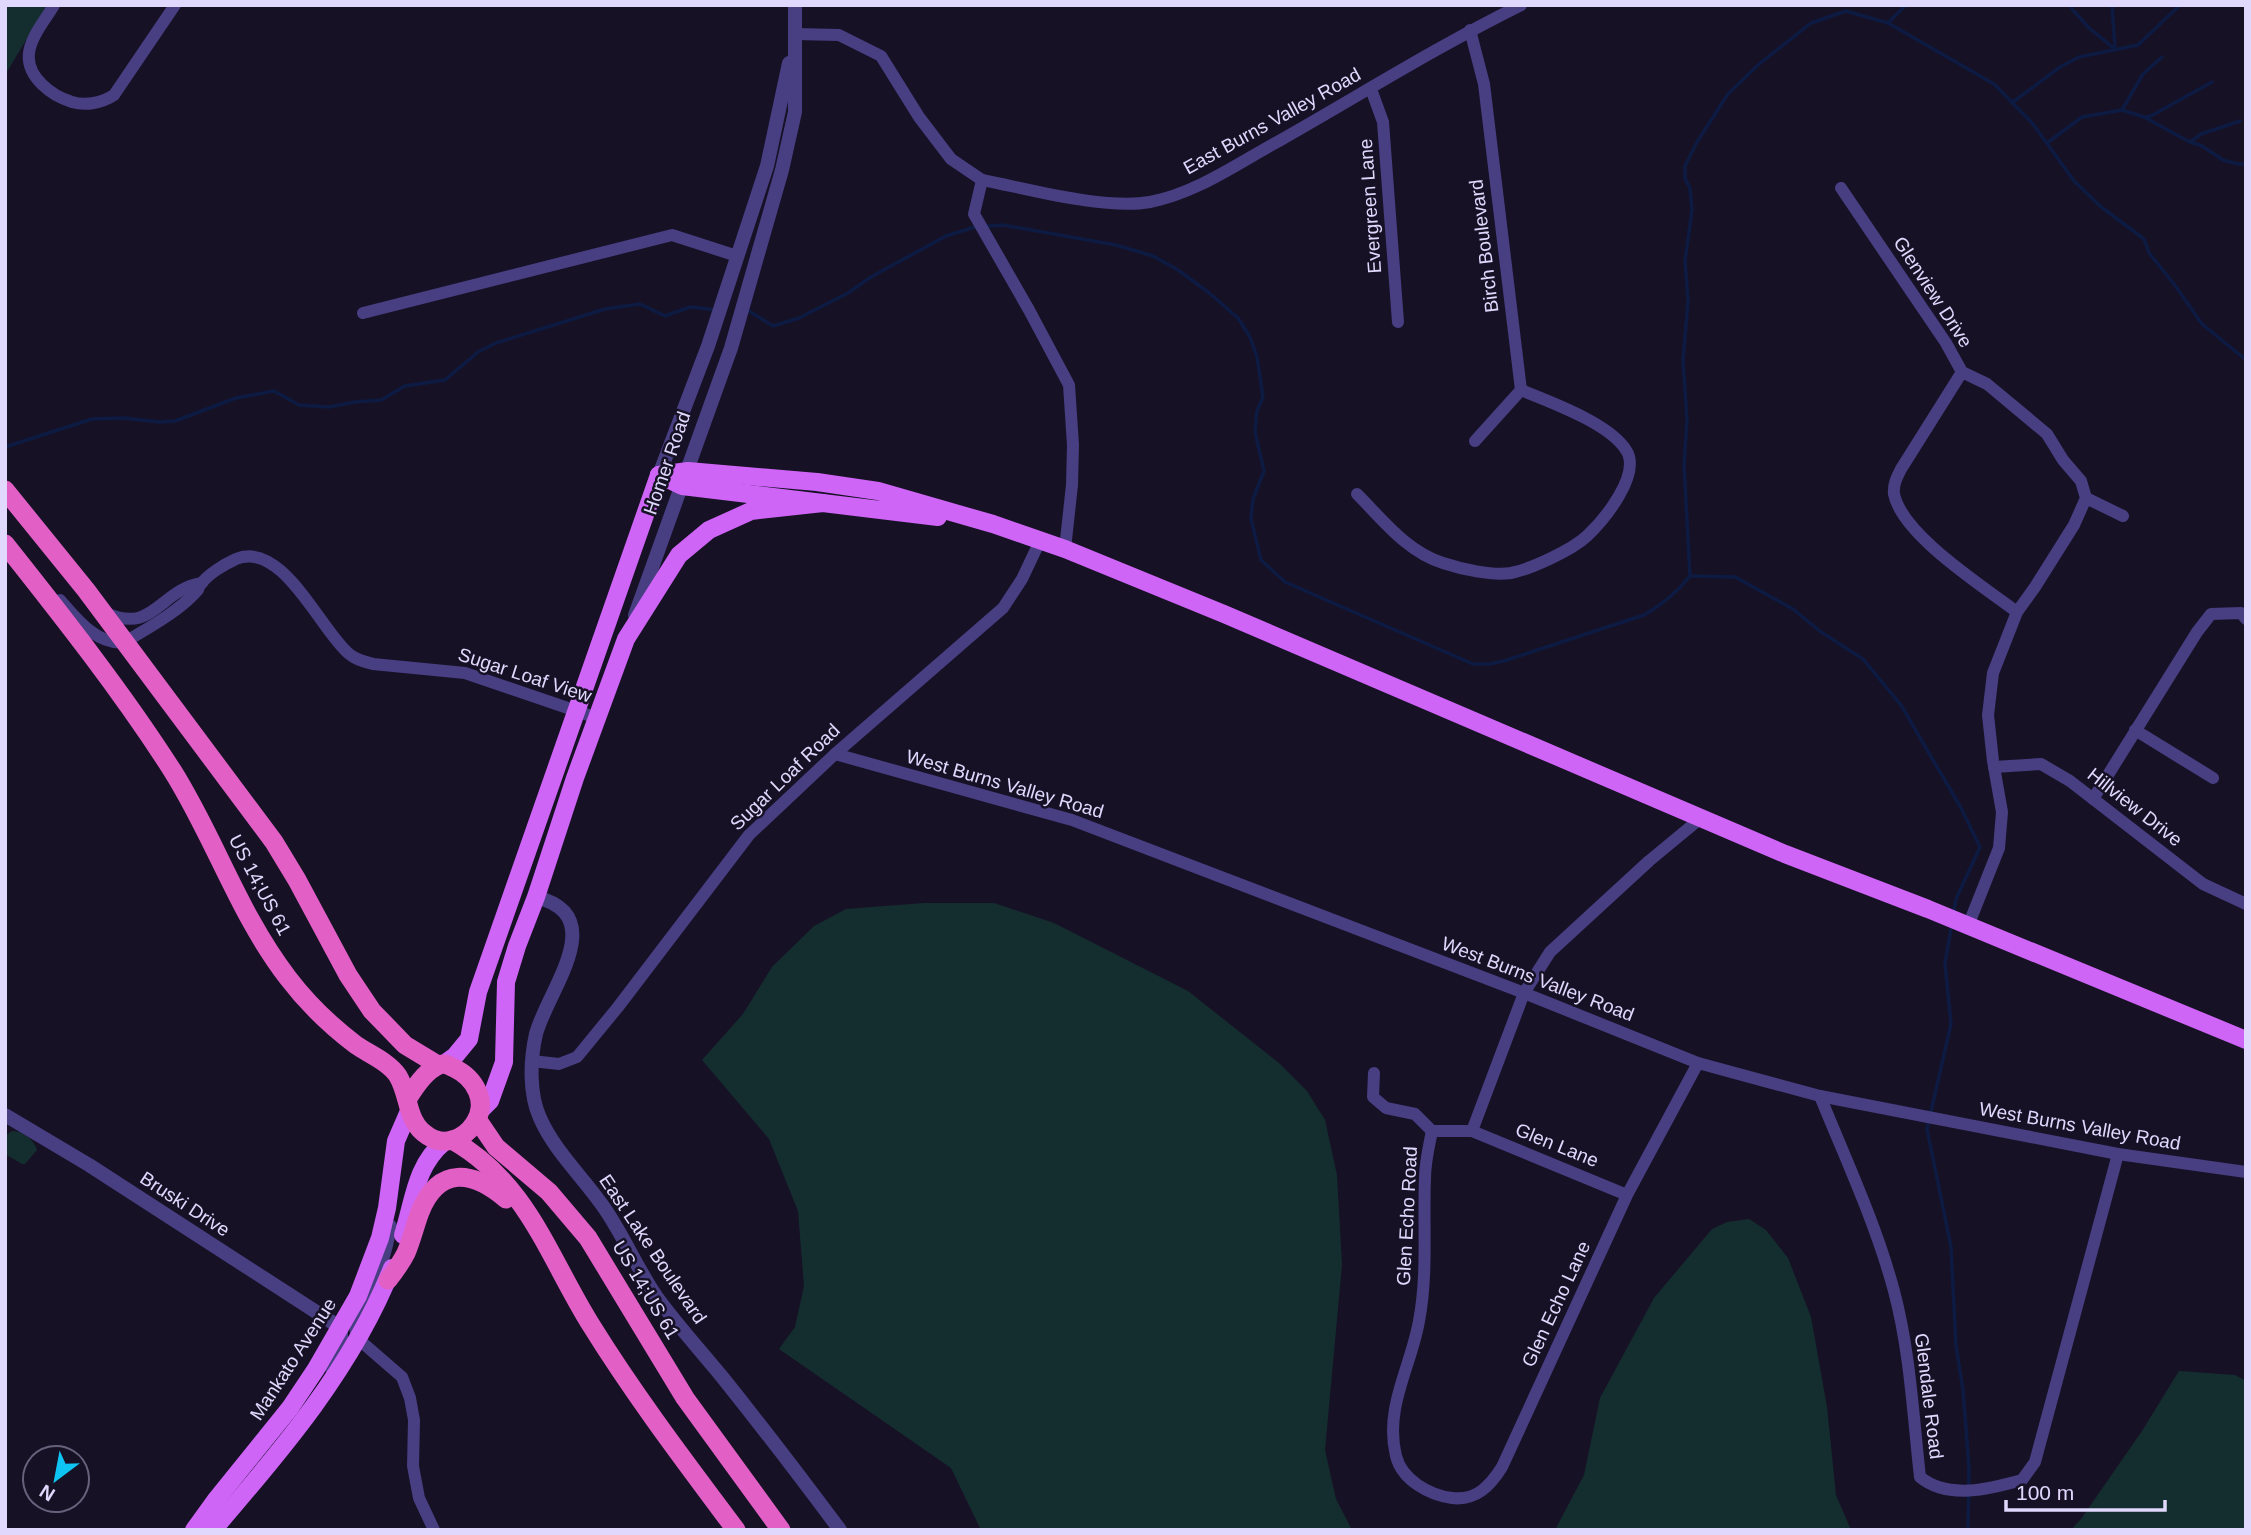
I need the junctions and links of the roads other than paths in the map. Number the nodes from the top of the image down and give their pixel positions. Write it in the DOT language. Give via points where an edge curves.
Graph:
graph roads {
  1 [pos="54,5"];
  2 [pos="176,5"];
  3 [pos="795,5"];
  4 [pos="1521,5"];
  5 [pos="1470,30"];
  6 [pos="795,34"];
  7 [pos="1371,89"];
  8 [pos="982,180"];
  9 [pos="1840,187"];
  10 [pos="737,256"];
  11 [pos="363,313"];
  12 [pos="1398,322"];
  13 [pos="1962,372"];
  14 [pos="1521,390"];
  15 [pos="1475,441"];
  16 [pos="659,475"];
  17 [pos="685,478"];
  18 [pos="7,492"];
  19 [pos="1357,494"];
  20 [pos="2085,498"];
  21 [pos="823,503"];
  22 [pos="2123,516"];
  23 [pos="993,524"];
  24 [pos="1040,541"];
  25 [pos="5,544"];
  26 [pos="1065,549"];
  27 [pos="26,570"];
  28 [pos="202,583"];
  29 [pos="102,611"];
  30 [pos="2017,612"];
  31 [pos="2246,619"];
  32 [pos="626,639"];
  33 [pos="125,642"];
  34 [pos="577,711"];
  35 [pos="597,718"];
  36 [pos="2135,730"];
  37 [pos="835,754"];
  38 [pos="1994,767"];
  39 [pos="2213,778"];
  40 [pos="2093,799"];
  41 [pos="1701,818"];
  42 [pos="536,897"];
  43 [pos="2246,904"];
  44 [pos="1968,926"];
  45 [pos="1524,993"];
  46 [pos="2246,1040"];
  47 [pos="532,1061"];
  48 [pos="1698,1063"];
  49 [pos="441,1064"];
  50 [pos="1374,1073"];
  51 [pos="1820,1096"];
  52 [pos="408,1105"];
  53 [pos="5,1115"];
  54 [pos="478,1115"];
  55 [pos="1432,1130"];
  56 [pos="1472,1130"];
  57 [pos="448,1141"];
  58 [pos="2118,1154"];
  59 [pos="2246,1172"];
  60 [pos="1627,1195"];
  61 [pos="387,1208"];
  62 [pos="547,1242"];
  63 [pos="388,1280"];
  64 [pos="341,1328"];
  65 [pos="357,1338"];
  66 [pos="301,1423"];
  67 [pos="1412,1481"];
  68 [pos="194,1530"];
  69 [pos="213,1530"];
  70 [pos="434,1530"];
  71 [pos="736,1530"];
  72 [pos="781,1530"];
  73 [pos="840,1530"];
  1 -- 2 [label="street" via="32,42 29,64 35,78 52,92 74,103 89,104 114,96"];
  3 -- 6 [label="street, Homer Road"];
  4 -- 5 [label="street, East Burns Valley Road"];
  5 -- 7 [label="street, East Burns Valley Road"];
  5 -- 14 [label="street, Birch Boulevard" via="1484,84"];
  6 -- 8 [label="street" via="839,35 881,57 951,159"];
  6 -- 10 [label="street, Homer Road" via="766,166"];
  6 -- 17 [label="street, Homer Road" via="795,112 782,170 731,348"];
  7 -- 8 [label="street, East Burns Valley Road" via="1196,187 1149,202 1107,203"];
  7 -- 12 [label="street, Evergreen Lane" via="1383,122"];
  8 -- 26 [label="street" via="974,214 1069,385 1073,445"];
  9 -- 13 [label="street, Glenview Drive"];
  10 -- 11 [label="street" via="672,235"];
  10 -- 16 [label="street, Homer Road"];
  13 -- 20 [label="street, Glenview Drive" via="1987,384 2047,435 2081,481"];
  13 -- 30 [label="street" via="1901,469 1894,495 1911,527"];
  14 -- 15 [label="street"];
  14 -- 19 [label="street" via="1562,406 1615,436 1628,452 1630,474 1618,499 1586,537 1549,559 1510,573 1477,571 1440,562 1406,543"];
  16 -- 17 [label="main road"];
  16 -- 34 [label="main road, Homer Road"];
  17 -- 21 [label="main road"];
  17 -- 23 [label="main road" via="817,482 878,491"];
  17 -- 32 [label="street, Homer Road"];
  18 -- 29 [label="highway, US 14;US 61"];
  20 -- 22 [label="street"];
  20 -- 30 [label="street" via="2074,525"];
  21 -- 23 [label="main road"];
  21 -- 32 [label="main road" via="751,511 709,530 679,555"];
  23 -- 24 [label="main road"];
  24 -- 26 [label="main road"];
  24 -- 37 [label="street, Sugar Loaf Road" via="1003,608"];
  25 -- 27 [label="highway, US 14;US 61"];
  26 -- 41 [label="main road"];
  27 -- 33 [label="street" via="43,580 95,634 107,641"];
  27 -- 52 [label="highway, US 14;US 61" via="172,770 273,958 328,1021 398,1076"];
  28 -- 29 [label="street, Sugar Loaf View" via="191,584 138,619 119,619"];
  28 -- 33 [label="street, Sugar Loaf View" via="179,607"];
  28 -- 34 [label="street, Sugar Loaf View" via="237,559 257,557 291,580 338,642 358,660 467,674"];
  29 -- 33 [label="highway, US 14;US 61"];
  30 -- 38 [label="street" via="1990,692"];
  31 -- 36 [label="street" via="2241,613 2211,614"];
  32 -- 35 [label="main road, Homer Road"];
  33 -- 49 [label="highway, US 14;US 61" via="274,842 372,1011 405,1045"];
  34 -- 35 [label="street, Sugar Loaf View"];
  34 -- 49 [label="main road, Homer Road" via="478,992 469,1039"];
  35 -- 42 [label="main road, Homer Road"];
  36 -- 39 [label="street"];
  36 -- 40 [label="street"];
  37 -- 45 [label="street, West Burns Valley Road" via="1072,820"];
  37 -- 47 [label="street, Sugar Loaf Road" via="749,835 577,1057 559,1064"];
  38 -- 40 [label="street, Hillview Drive" via="2041,764"];
  38 -- 44 [label="street" via="2002,813 1998,848"];
  40 -- 43 [label="street, Hillview Drive" via="2203,884"];
  41 -- 44 [label="main road"];
  41 -- 45 [label="street" via="1550,952"];
  42 -- 47 [label="street, East Lake Boulevard" via="562,909 573,935 572,949 536,1034"];
  42 -- 54 [label="main road, Homer Road" via="506,982 504,1062 490,1101"];
  44 -- 46 [label="main road"];
  45 -- 48 [label="street, West Burns Valley Road"];
  45 -- 56 [label="street"];
  47 -- 73 [label="street, East Lake Boulevard" via="535,1104 549,1135 598,1198 671,1317"];
  48 -- 51 [label="street, West Burns Valley Road"];
  48 -- 60 [label="street, Glen Echo Lane"];
  49 -- 52 [label="highway" via="416,1085"];
  49 -- 54 [label="highway, US 14;US 61" via="471,1079 479,1098"];
  50 -- 55 [label="street" via="1373,1097 1386,1108 1415,1114"];
  51 -- 58 [label="street, West Burns Valley Road"];
  51 -- 58 [label="street, Glendale Road" via="1894,1291 1909,1372 1920,1477 1930,1485 1990,1489 2022,1480 2035,1462"];
  52 -- 57 [label="highway, US 14;US 61" via="417,1127 426,1135"];
  52 -- 61 [label="main road, Mankato Avenue" via="396,1141"];
  53 -- 64 [label="street, Bruski Drive"];
  54 -- 57 [label="highway" via="468,1131"];
  54 -- 72 [label="highway, US 14;US 61" via="496,1147 549,1192 588,1238 685,1398"];
  55 -- 56 [label="street, Glen Echo Road"];
  55 -- 67 [label="street, Glen Echo Road" via="1425,1175 1419,1322 1395,1405 1392,1437 1397,1460"];
  56 -- 60 [label="street, Glen Lane"];
  57 -- 62 [label="highway, US 14;US 61" via="480,1160 510,1189"];
  57 -- 63 [label="main road, Mankato Avenue" via="430,1156 420,1173"];
  58 -- 59 [label="street, West Burns Valley Road"];
  60 -- 67 [label="street, Glen Echo Lane" via="1496,1477 1478,1494 1457,1499 1441,1497"];
  61 -- 64 [label="main road, Mankato Avenue" via="370,1267"];
  61 -- 65 [label="street" via="391,1223 388,1240 357,1312"];
  62 -- 63 [label="highway" via="486,1184 451,1178 426,1200 405,1254"];
  62 -- 71 [label="highway, US 14;US 61" via="590,1324"];
  63 -- 65 [label="main road, Mankato Avenue"];
  64 -- 66 [label="street" via="339,1353"];
  64 -- 68 [label="main road, Mankato Avenue" via="290,1408"];
  65 -- 66 [label="main road, Mankato Avenue"];
  65 -- 70 [label="street" via="402,1377 414,1420 413,1466 419,1498"];
  66 -- 69 [label="main road, Mankato Avenue"];
}
